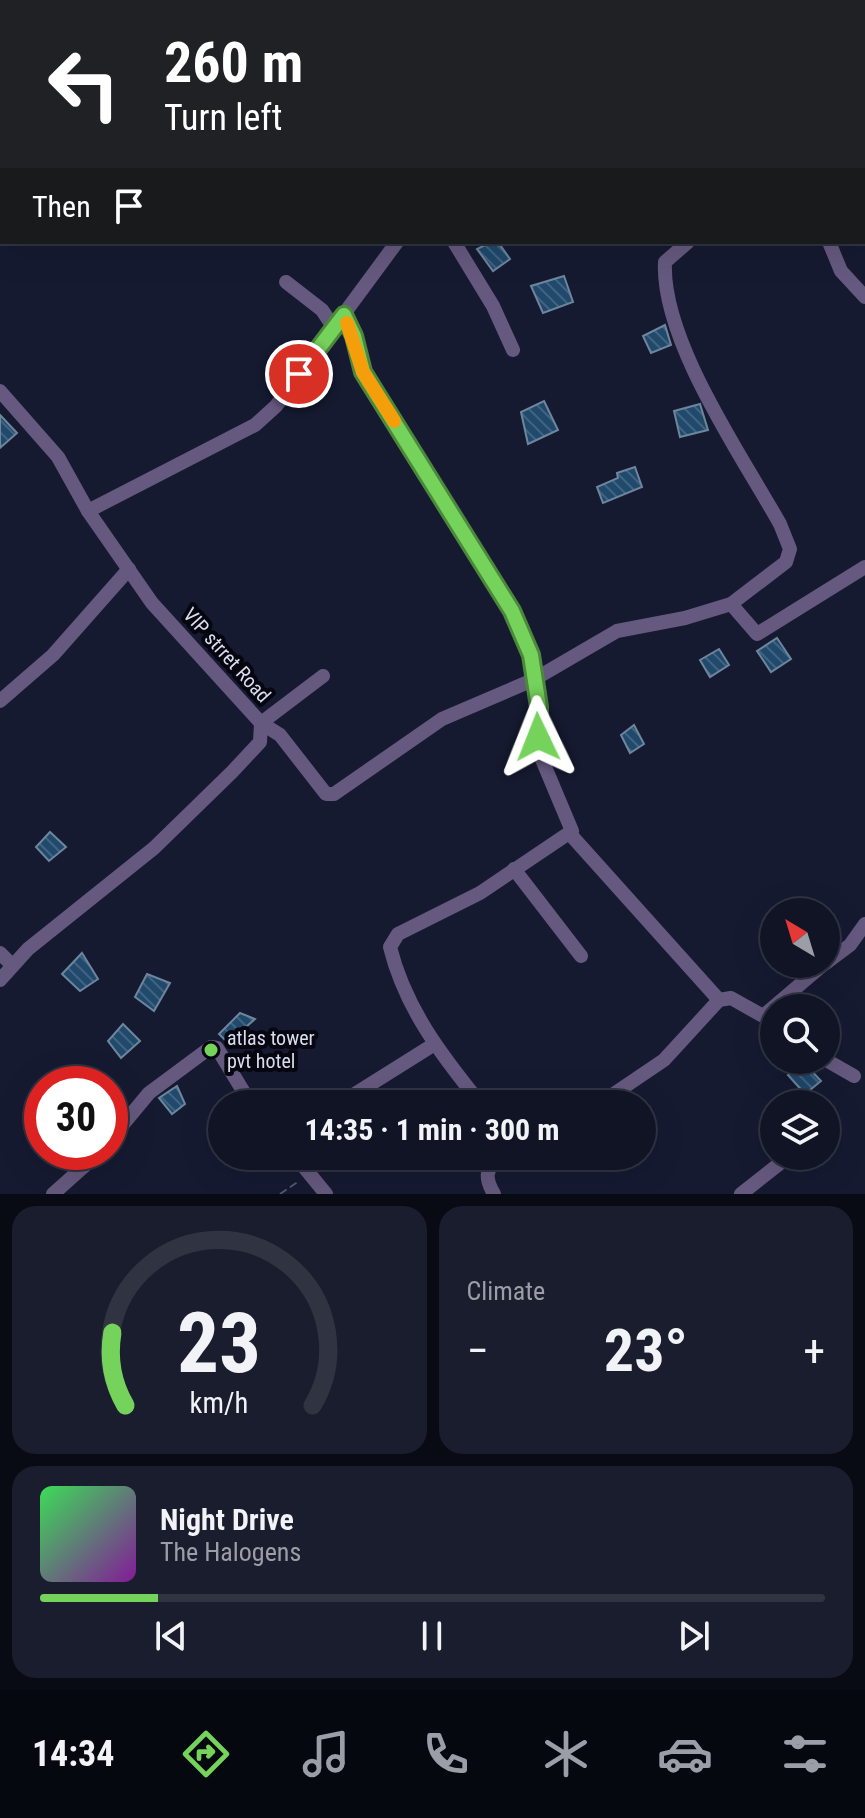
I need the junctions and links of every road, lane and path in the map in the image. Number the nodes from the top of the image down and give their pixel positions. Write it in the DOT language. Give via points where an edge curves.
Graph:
graph roads {
  1 [pos="396,244"];
  2 [pos="455,244"];
  3 [pos="686,244"];
  4 [pos="830,244"];
  5 [pos="286,282"];
  6 [pos="865,297"];
  7 [pos="344,315"];
  8 [pos="334,328"];
  9 [pos="513,350"];
  10 [pos="0,391"];
  11 [pos="88,511"];
  12 [pos="865,567"];
  13 [pos="129,569"];
  14 [pos="731,604"];
  15 [pos="323,676"];
  16 [pos="533,680"];
  17 [pos="0,701"];
  18 [pos="261,723"];
  19 [pos="570,834"];
  20 [pos="514,869"];
  21 [pos="865,924"];
  22 [pos="840,952"];
  23 [pos="0,953"];
  24 [pos="581,956"];
  25 [pos="12,965"];
  26 [pos="810,978"];
  27 [pos="0,980"];
  28 [pos="794,994"];
  29 [pos="719,1000"];
  30 [pos="760,1015"];
  31 [pos="433,1045"];
  32 [pos="840,1068"];
  33 [pos="854,1076"];
  34 [pos="243,1090"];
  35 [pos="361,1090"];
  36 [pos="470,1090"];
  37 [pos="620,1090"];
  38 [pos="128,1118"];
  39 [pos="80,1170"];
  40 [pos="307,1170"];
  41 [pos="488,1170"];
  42 [pos="771,1170"];
  43 [pos="309,1173"];
  44 [pos="53,1194"];
  45 [pos="280,1194"];
  46 [pos="326,1194"];
  47 [pos="494,1194"];
  48 [pos="741,1194"];
  1 -- 7 [label="street"];
  2 -- 9 [label="street"];
  3 -- 14 [label="street" via="665,262 664,284 691,366 790,549 786,562"];
  4 -- 6 [label="street" via="841,271"];
  5 -- 8 [label="street" via="322,310"];
  7 -- 8 [label="street"];
  7 -- 16 [label="street" via="363,372 512,611 531,655"];
  8 -- 11 [label="street" via="276,406 255,425"];
  10 -- 11 [label="street, VIP strret Road" via="58,457"];
  11 -- 13 [label="street, VIP strret Road"];
  12 -- 14 [label="street" via="757,634"];
  13 -- 17 [label="street" via="53,655"];
  13 -- 18 [label="street, VIP strret Road" via="152,603"];
  14 -- 16 [label="street" via="617,631"];
  15 -- 18 [label="street"];
  16 -- 18 [label="street" via="442,719 334,794 326,794 280,735"];
  16 -- 19 [label="street" via="539,707 538,750"];
  18 -- 25 [label="street, VIP strret Road" via="260,742 154,848"];
  19 -- 20 [label="street"];
  19 -- 29 [label="street"];
  20 -- 24 [label="street"];
  20 -- 31 [label="street" via="480,893 398,934 390,947"];
  21 -- 22 [label="street"];
  23 -- 25 [label="street"];
  25 -- 27 [label="street, VIP strret Road"];
  26 -- 28 [label="street"];
  29 -- 30 [label="street" via="731,998"];
  29 -- 37 [label="street" via="664,1060"];
  31 -- 35 [label="street"];
  31 -- 36 [label="street"];
  32 -- 33 [label="street"];
  34 -- 38 [label="street" via="227,1061 211,1047 149,1093"];
  39 -- 44 [label="street"];
  40 -- 43 [label="street"];
  41 -- 47 [label="street"];
  42 -- 48 [label="street"];
  43 -- 45 [label="path"];
  43 -- 46 [label="street"];
}
